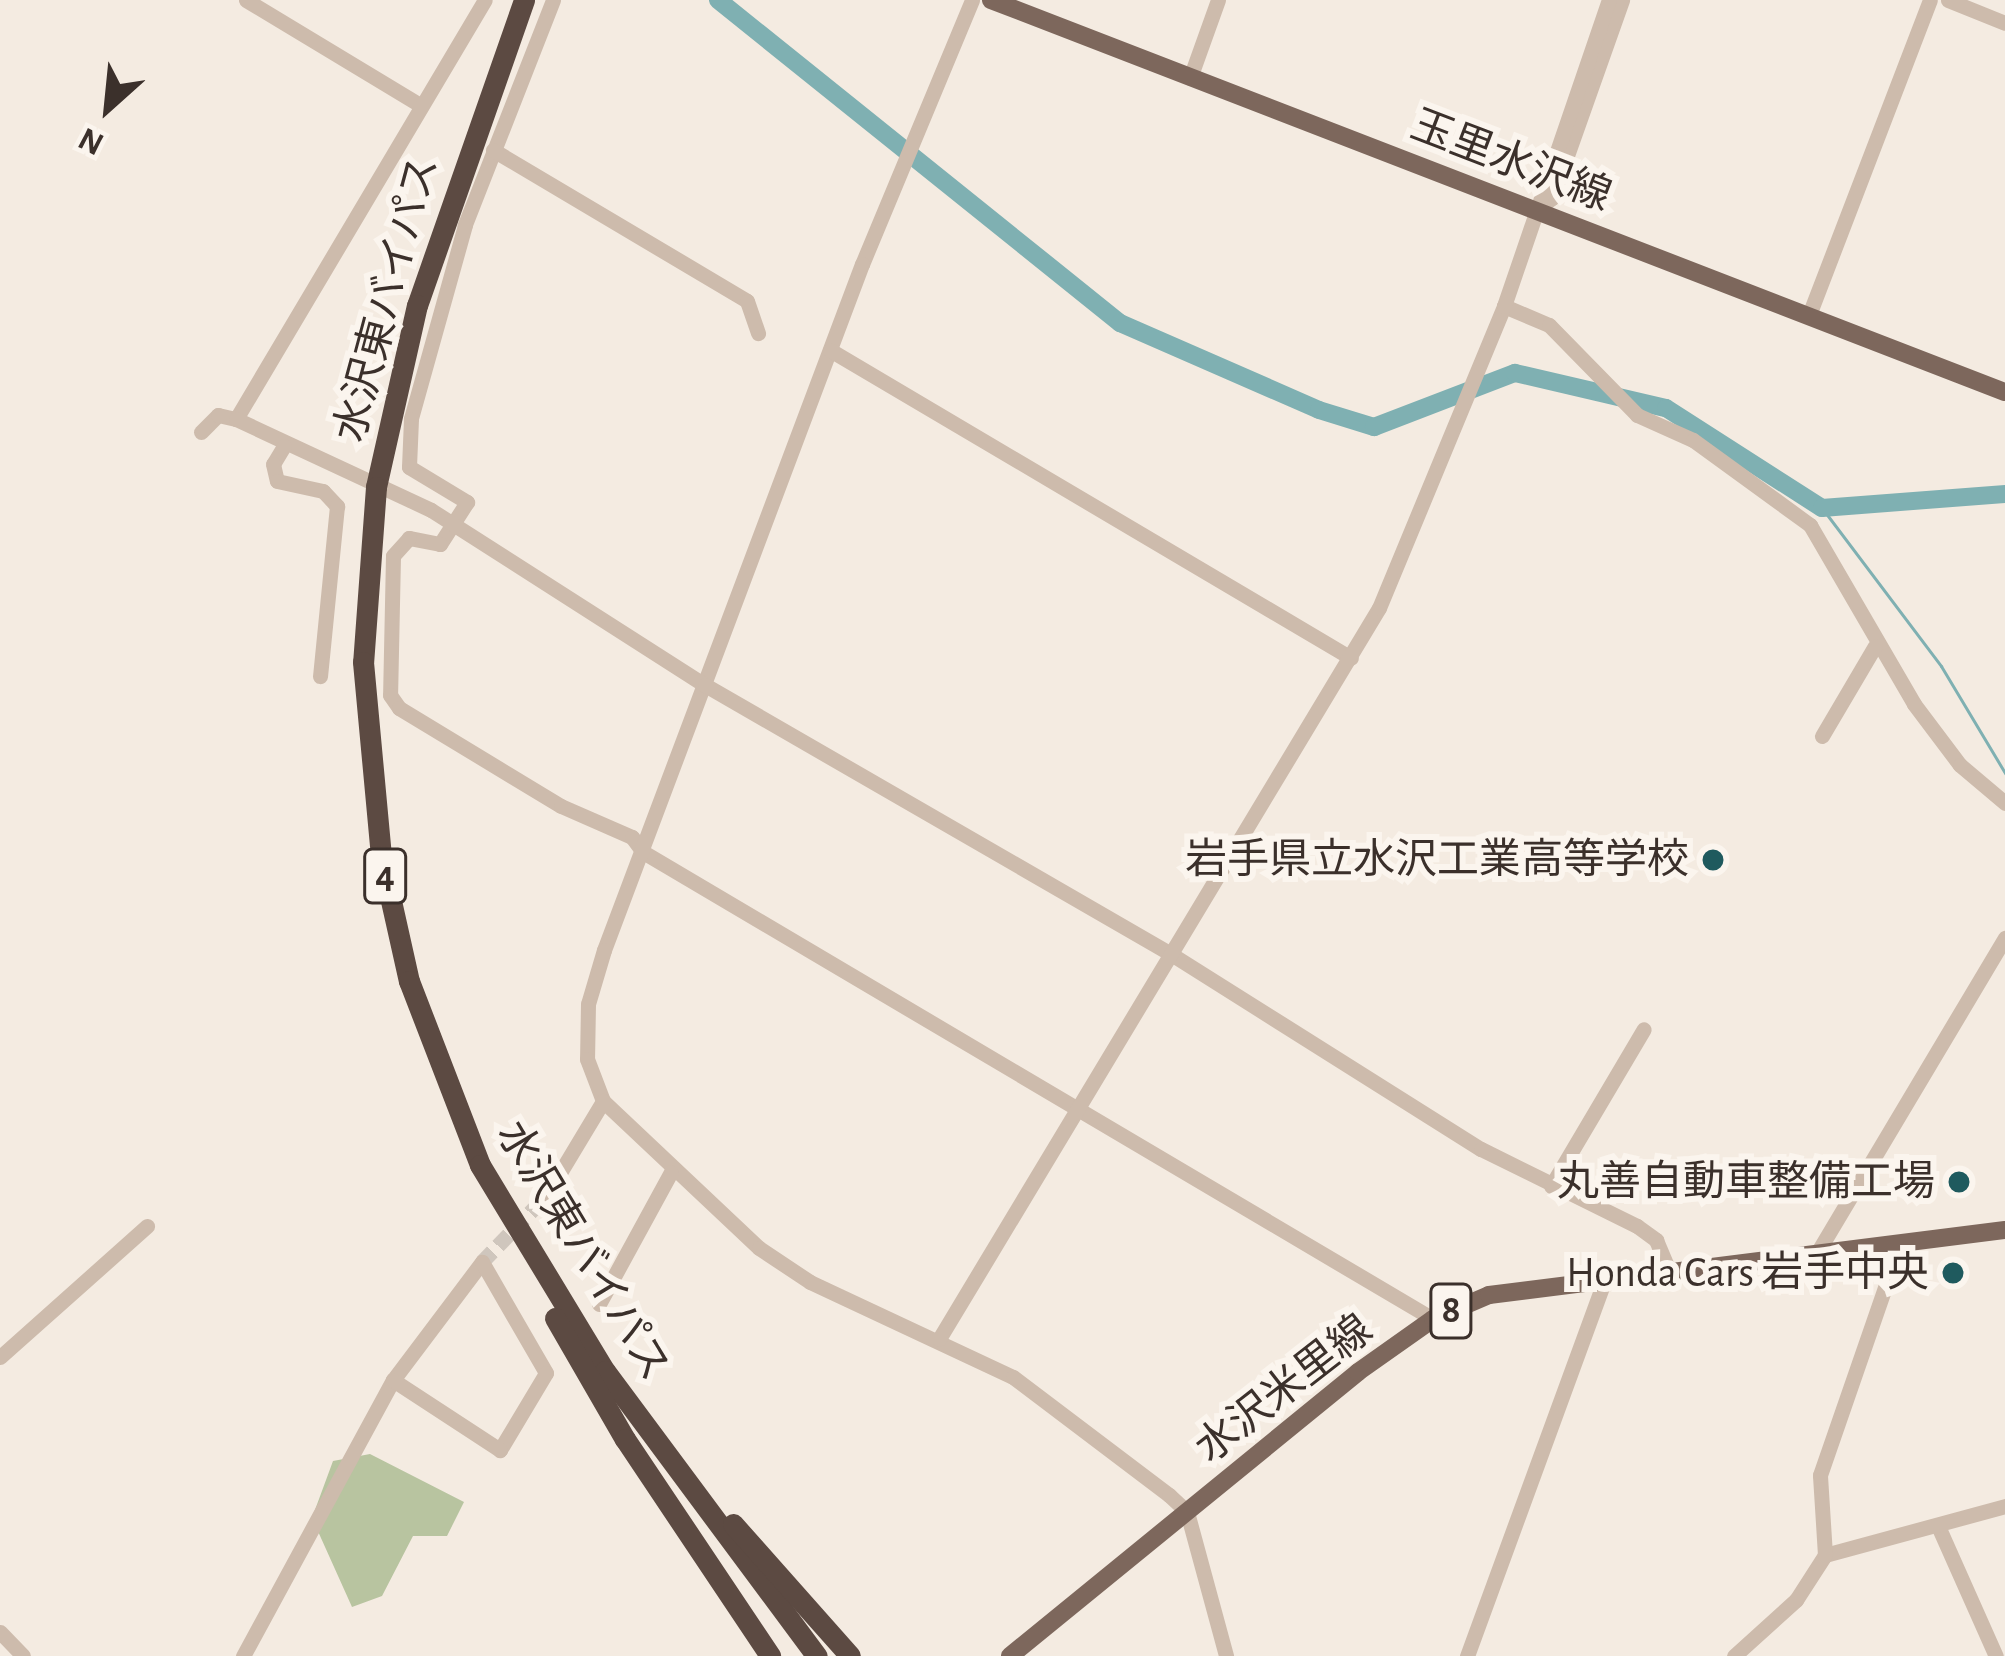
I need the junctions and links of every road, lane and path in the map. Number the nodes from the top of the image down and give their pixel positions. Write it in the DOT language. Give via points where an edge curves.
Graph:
graph roads {
  1 [pos="246,0"];
  2 [pos="485,0"];
  3 [pos="524,0"];
  4 [pos="553,0"];
  5 [pos="972,0"];
  6 [pos="991,0"];
  7 [pos="1218,0"];
  8 [pos="1609,0"];
  9 [pos="1622,0"];
  10 [pos="1930,0"];
  11 [pos="1948,0"];
  12 [pos="2005,22"];
  13 [pos="1190,78"];
  14 [pos="420,105"];
  15 [pos="493,150"];
  16 [pos="1538,209"];
  17 [pos="1504,307"];
  18 [pos="1809,315"];
  19 [pos="758,333"];
  20 [pos="830,350"];
  21 [pos="2005,392"];
  22 [pos="236,419"];
  23 [pos="201,432"];
  24 [pos="284,446"];
  25 [pos="376,487"];
  26 [pos="456,524"];
  27 [pos="1875,646"];
  28 [pos="1351,658"];
  29 [pos="320,676"];
  30 [pos="705,685"];
  31 [pos="1822,736"];
  32 [pos="2005,803"];
  33 [pos="643,852"];
  34 [pos="2005,938"];
  35 [pos="1171,954"];
  36 [pos="1645,1030"];
  37 [pos="602,1101"];
  38 [pos="1078,1110"];
  39 [pos="480,1165"];
  40 [pos="671,1172"];
  41 [pos="1552,1186"];
  42 [pos="546,1196"];
  43 [pos="147,1226"];
  44 [pos="2005,1230"];
  45 [pos="1883,1245"];
  46 [pos="1817,1253"];
  47 [pos="1668,1268"];
  48 [pos="1606,1277"];
  49 [pos="599,1304"];
  50 [pos="1432,1319"];
  51 [pos="940,1339"];
  52 [pos="0,1357"];
  53 [pos="605,1371"];
  54 [pos="393,1380"];
  55 [pos="2005,1506"];
  56 [pos="1187,1513"];
  57 [pos="1938,1526"];
  58 [pos="1825,1555"];
  59 [pos="0,1632"];
  60 [pos="23,1656"];
  61 [pos="243,1656"];
  62 [pos="770,1656"];
  63 [pos="817,1656"];
  64 [pos="850,1656"];
  65 [pos="1010,1656"];
  66 [pos="1226,1656"];
  67 [pos="1467,1656"];
  68 [pos="1734,1656"];
  69 [pos="1996,1656"];
  1 -- 14 [label="street"];
  2 -- 14 [label="street"];
  3 -- 25 [label="highway, 水沢東バイパス / 4" via="417,305"];
  4 -- 15 [label="street"];
  5 -- 20 [label="street"];
  6 -- 13 [label="main road, 玉里水沢線"];
  7 -- 13 [label="street"];
  8 -- 16 [label="street"];
  9 -- 16 [label="street" via="1552,198"];
  10 -- 18 [label="street"];
  11 -- 12 [label="street"];
  13 -- 16 [label="main road, 玉里水沢線"];
  14 -- 22 [label="street"];
  15 -- 19 [label="street" via="747,301"];
  15 -- 26 [label="street" via="406,444 415,473 465,494"];
  16 -- 17 [label="street"];
  16 -- 18 [label="main road, 玉里水沢線"];
  17 -- 27 [label="street" via="1549,325 1633,409 1693,440 1810,525"];
  17 -- 28 [label="street"];
  18 -- 21 [label="main road, 玉里水沢線"];
  20 -- 28 [label="street"];
  20 -- 30 [label="street"];
  22 -- 23 [label="street" via="218,415"];
  22 -- 24 [label="street"];
  24 -- 25 [label="street"];
  24 -- 29 [label="street" via="273,464 277,482 323,491 337,506"];
  25 -- 26 [label="street"];
  25 -- 39 [label="highway, 水沢東バイパス / 4" via="363,662 380,856 409,981"];
  26 -- 30 [label="street"];
  26 -- 33 [label="street" via="440,544 409,538 393,556 390,695 413,718 632,837"];
  27 -- 31 [label="street"];
  27 -- 32 [label="street" via="1960,765"];
  28 -- 35 [label="street"];
  30 -- 33 [label="street"];
  30 -- 35 [label="street"];
  33 -- 37 [label="street" via="588,1004 587,1059"];
  33 -- 38 [label="street"];
  34 -- 46 [label="street"];
  35 -- 38 [label="street"];
  35 -- 41 [label="street"];
  36 -- 41 [label="street"];
  37 -- 40 [label="street"];
  37 -- 42 [label="street"];
  38 -- 50 [label="street"];
  38 -- 51 [label="street"];
  39 -- 53 [label="highway, 水沢東バイパス / 4"];
  39 -- 62 [label="highway" via="592,1385"];
  40 -- 49 [label="street"];
  40 -- 51 [label="street" via="810,1282"];
  41 -- 47 [label="street" via="1656,1240"];
  43 -- 52 [label="street"];
  44 -- 45 [label="main road, 水沢米里線 / 8"];
  45 -- 46 [label="main road, 水沢米里線 / 8"];
  45 -- 58 [label="street" via="1888,1279 1820,1475"];
  46 -- 47 [label="main road, 水沢米里線 / 8"];
  47 -- 48 [label="main road, 水沢米里線 / 8"];
  48 -- 50 [label="main road, 水沢米里線 / 8" via="1489,1294"];
  48 -- 67 [label="street"];
  50 -- 56 [label="main road, 水沢米里線 / 8"];
  51 -- 56 [label="street" via="1080,1424"];
  53 -- 63 [label="highway, 水沢東バイパス / 4"];
  53 -- 64 [label="highway"];
  54 -- 54 [label="street" via="482,1262 546,1373 500,1450"];
  54 -- 61 [label="street"];
  55 -- 57 [label="street"];
  56 -- 65 [label="main road, 水沢米里線 / 8"];
  56 -- 66 [label="street"];
  57 -- 58 [label="street"];
  57 -- 69 [label="street"];
  58 -- 68 [label="street" via="1796,1600"];
  59 -- 60 [label="street"];
}
